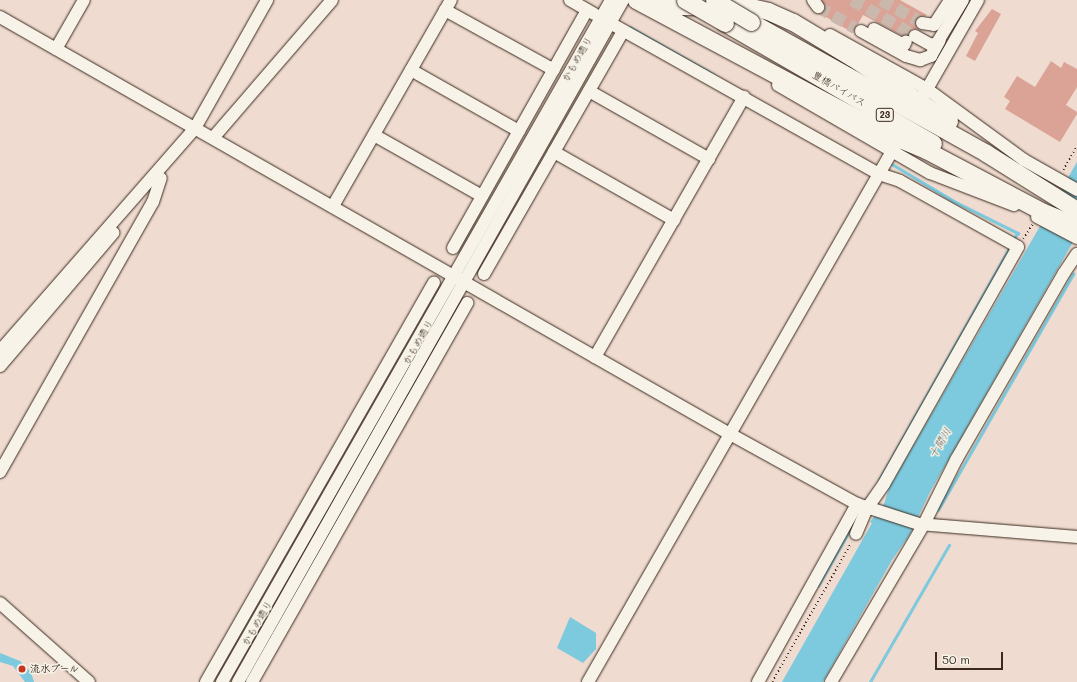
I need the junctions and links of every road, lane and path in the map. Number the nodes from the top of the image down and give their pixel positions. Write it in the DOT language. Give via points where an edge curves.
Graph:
graph roads {
  1 [pos="84,0"];
  2 [pos="267,0"];
  3 [pos="332,0"];
  4 [pos="570,0"];
  5 [pos="611,0"];
  6 [pos="623,0"];
  7 [pos="636,0"];
  8 [pos="714,0"];
  9 [pos="950,0"];
  10 [pos="963,0"];
  11 [pos="978,0"];
  12 [pos="682,2"];
  13 [pos="448,5"];
  14 [pos="767,8"];
  15 [pos="587,10"];
  16 [pos="0,17"];
  17 [pos="605,21"];
  18 [pos="922,23"];
  19 [pos="623,31"];
  20 [pos="940,40"];
  21 [pos="723,46"];
  22 [pos="56,49"];
  23 [pos="411,70"];
  24 [pos="554,70"];
  25 [pos="589,91"];
  26 [pos="925,93"];
  27 [pos="744,97"];
  28 [pos="195,128"];
  29 [pos="519,131"];
  30 [pos="374,135"];
  31 [pos="213,138"];
  32 [pos="1077,146"];
  33 [pos="893,148"];
  34 [pos="554,152"];
  35 [pos="986,153"];
  36 [pos="709,159"];
  37 [pos="502,161"];
  38 [pos="514,168"];
  39 [pos="879,174"];
  40 [pos="524,176"];
  41 [pos="1062,176"];
  42 [pos="161,178"];
  43 [pos="536,182"];
  44 [pos="1077,190"];
  45 [pos="482,196"];
  46 [pos="333,206"];
  47 [pos="1077,210"];
  48 [pos="1042,211"];
  49 [pos="674,220"];
  50 [pos="1077,225"];
  51 [pos="1077,238"];
  52 [pos="1013,245"];
  53 [pos="453,248"];
  54 [pos="1077,254"];
  55 [pos="1072,270"];
  56 [pos="484,274"];
  57 [pos="454,275"];
  58 [pos="465,281"];
  59 [pos="434,282"];
  60 [pos="467,303"];
  61 [pos="0,351"];
  62 [pos="595,357"];
  63 [pos="0,366"];
  64 [pos="730,434"];
  65 [pos="0,472"];
  66 [pos="865,507"];
  67 [pos="922,524"];
  68 [pos="856,534"];
  69 [pos="1077,537"];
  70 [pos="286,543"];
  71 [pos="304,553"];
  72 [pos="320,562"];
  73 [pos="0,603"];
  74 [pos="89,682"];
  75 [pos="206,682"];
  76 [pos="222,682"];
  77 [pos="238,682"];
  78 [pos="252,682"];
  79 [pos="588,682"];
  80 [pos="758,682"];
  81 [pos="772,682"];
  82 [pos="831,682"];
  1 -- 22 [label="street"];
  2 -- 28 [label="street"];
  3 -- 31 [label="street"];
  4 -- 15 [label="street"];
  5 -- 17 [label="street, かもめ通り"];
  6 -- 17 [label="street, かもめ通り"];
  7 -- 21 [label="highway, 23"];
  8 -- 35 [label="highway, 豊橋バイパス / 23, bridge"];
  9 -- 18 [label="street" via="934,25"];
  10 -- 20 [label="street"];
  11 -- 26 [label="street"];
  12 -- 14 [label="highway"];
  12 -- 48 [label="highway, 豊橋バイパス / 23, bridge" via="725,23"];
  13 -- 23 [label="street"];
  13 -- 24 [label="street"];
  14 -- 26 [label="street" via="797,16"];
  14 -- 35 [label="highway" via="851,57 946,118"];
  15 -- 17 [label="street"];
  15 -- 24 [label="street"];
  16 -- 22 [label="street"];
  17 -- 19 [label="street"];
  17 -- 38 [label="street, かもめ通り"];
  17 -- 40 [label="street, かもめ通り"];
  19 -- 25 [label="street"];
  19 -- 27 [label="street"];
  20 -- 20 [label="street" via="931,45 911,38 904,45 866,24 858,29 906,56 920,60 931,56"];
  21 -- 33 [label="street" via="740,63"];
  21 -- 48 [label="highway, 23" via="882,132 926,150"];
  22 -- 28 [label="street"];
  23 -- 29 [label="street"];
  23 -- 30 [label="street"];
  24 -- 29 [label="street"];
  25 -- 34 [label="street"];
  25 -- 36 [label="street"];
  26 -- 41 [label="street" via="1024,160"];
  27 -- 36 [label="street"];
  27 -- 39 [label="street"];
  28 -- 31 [label="street"];
  28 -- 42 [label="street" via="193,141"];
  28 -- 61 [label="street"];
  29 -- 37 [label="street"];
  30 -- 45 [label="street"];
  30 -- 46 [label="street"];
  31 -- 46 [label="street"];
  32 -- 41 [label="path"];
  33 -- 39 [label="street"];
  33 -- 48 [label="street" via="930,173"];
  34 -- 43 [label="street"];
  34 -- 49 [label="street"];
  35 -- 48 [label="highway, 豊橋バイパス / 23"];
  36 -- 49 [label="street"];
  37 -- 38 [label="street"];
  37 -- 45 [label="street"];
  38 -- 57 [label="street, かもめ通り"];
  39 -- 52 [label="street" via="900,181"];
  39 -- 64 [label="street"];
  40 -- 43 [label="street"];
  40 -- 58 [label="street, かもめ通り"];
  41 -- 44 [label="street"];
  42 -- 63 [label="street"];
  42 -- 65 [label="street" via="153,202"];
  43 -- 56 [label="street"];
  45 -- 53 [label="street"];
  46 -- 57 [label="street"];
  47 -- 48 [label="highway, 豊橋バイパス / 23"];
  48 -- 50 [label="highway, 23"];
  48 -- 51 [label="street"];
  48 -- 52 [label="path"];
  49 -- 62 [label="street"];
  52 -- 66 [label="street" via="888,477"];
  54 -- 55 [label="street"];
  55 -- 67 [label="street" via="956,460"];
  57 -- 58 [label="street"];
  57 -- 71 [label="street, かもめ通り"];
  58 -- 62 [label="street"];
  58 -- 71 [label="street, かもめ通り"];
  59 -- 70 [label="street"];
  60 -- 72 [label="street"];
  62 -- 64 [label="street"];
  64 -- 66 [label="street"];
  64 -- 79 [label="street"];
  66 -- 67 [label="street"];
  66 -- 68 [label="street"];
  66 -- 80 [label="street"];
  67 -- 69 [label="street"];
  67 -- 82 [label="street"];
  68 -- 81 [label="path"];
  70 -- 71 [label="street"];
  70 -- 75 [label="street"];
  71 -- 72 [label="street"];
  71 -- 76 [label="street, かもめ通り"];
  71 -- 77 [label="street, かもめ通り"];
  72 -- 78 [label="street"];
  73 -- 74 [label="street"];
}
